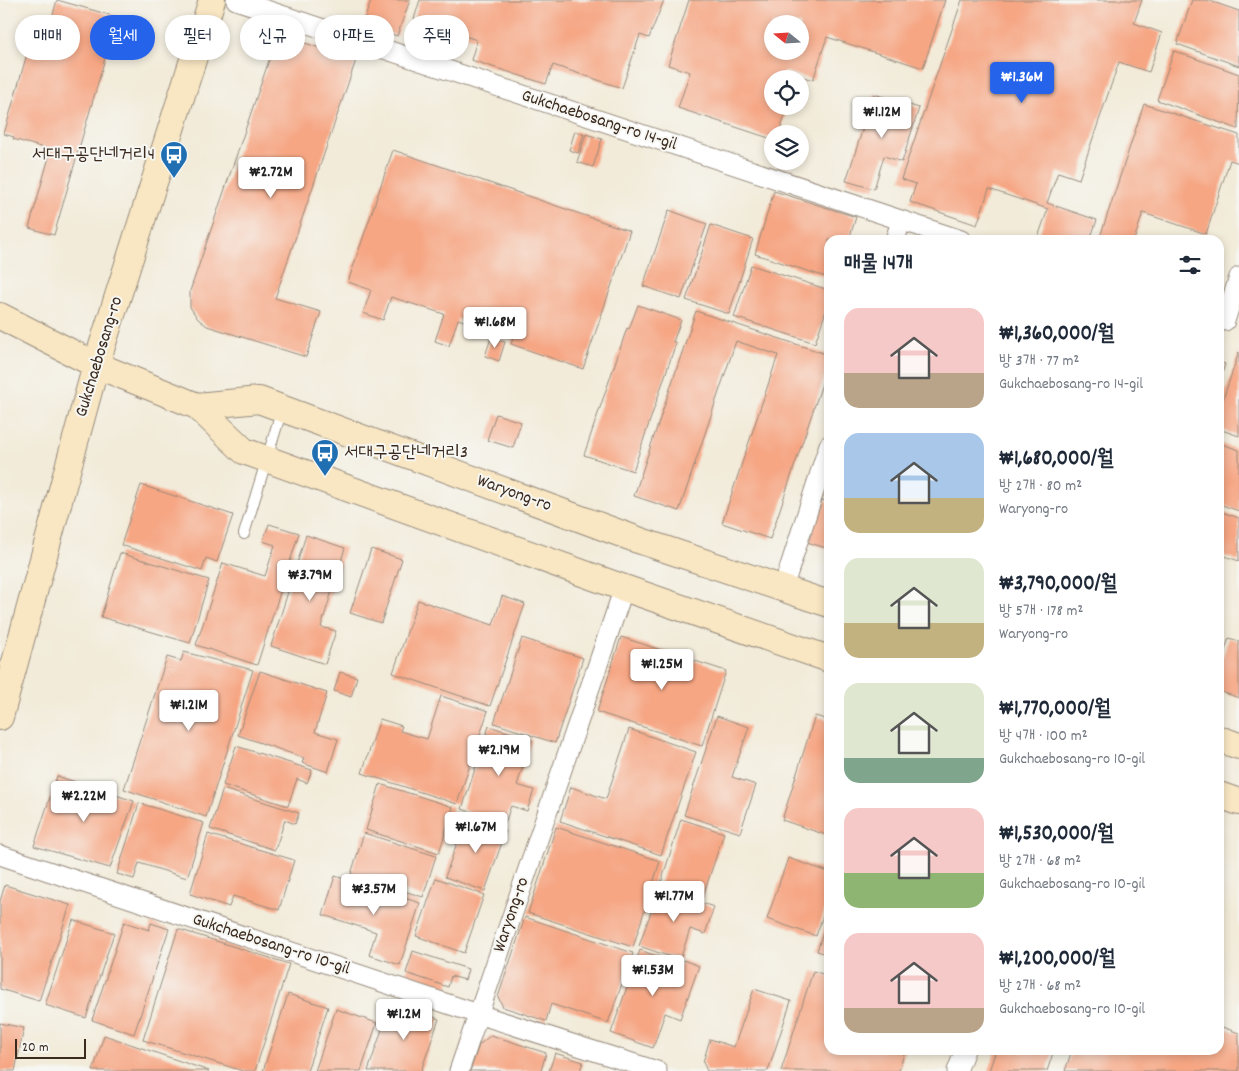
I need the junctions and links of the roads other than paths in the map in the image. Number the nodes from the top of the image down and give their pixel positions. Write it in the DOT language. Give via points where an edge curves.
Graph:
graph roads {
  1 [pos="212,0"];
  2 [pos="236,0"];
  3 [pos="901,222"];
  4 [pos="897,235"];
  5 [pos="944,235"];
  6 [pos="1239,277"];
  7 [pos="0,316"];
  8 [pos="1227,321"];
  9 [pos="96,365"];
  10 [pos="197,406"];
  11 [pos="282,408"];
  12 [pos="267,459"];
  13 [pos="824,461"];
  14 [pos="244,534"];
  15 [pos="624,588"];
  16 [pos="783,588"];
  17 [pos="824,602"];
  18 [pos="824,657"];
  19 [pos="0,717"];
  20 [pos="1224,741"];
  21 [pos="1239,746"];
  22 [pos="1224,797"];
  23 [pos="1239,802"];
  24 [pos="0,855"];
  25 [pos="478,1014"];
  26 [pos="963,1055"];
  27 [pos="459,1071"];
  28 [pos="657,1071"];
  29 [pos="957,1071"];
  1 -- 9 [label="main road, Gukchaebosang-ro"];
  2 -- 3 [label="street, Gukchaebosang-ro 14-gil"];
  3 -- 4 [label="street"];
  3 -- 5 [label="street, Gukchaebosang-ro 14-gil"];
  6 -- 8 [label="street"];
  7 -- 9 [label="main road, Waryong-ro"];
  9 -- 10 [label="main road, Waryong-ro"];
  9 -- 19 [label="main road, Gukchaebosang-ro"];
  10 -- 11 [label="main road, Waryong-ro" via="258,400"];
  10 -- 12 [label="main road, Waryong-ro" via="244,451"];
  11 -- 12 [label="lane"];
  11 -- 16 [label="main road, Waryong-ro" via="638,540"];
  12 -- 14 [label="lane"];
  12 -- 15 [label="main road, Waryong-ro"];
  13 -- 16 [label="street"];
  15 -- 18 [label="main road, Waryong-ro"];
  15 -- 25 [label="street, Waryong-ro"];
  16 -- 17 [label="main road, Waryong-ro"];
  20 -- 21 [label="main road"];
  22 -- 23 [label="main road"];
  24 -- 25 [label="street, Gukchaebosang-ro 10-gil"];
  25 -- 27 [label="street"];
  25 -- 28 [label="street, Gukchaebosang-ro 10-gil"];
  26 -- 29 [label="street"];
}
